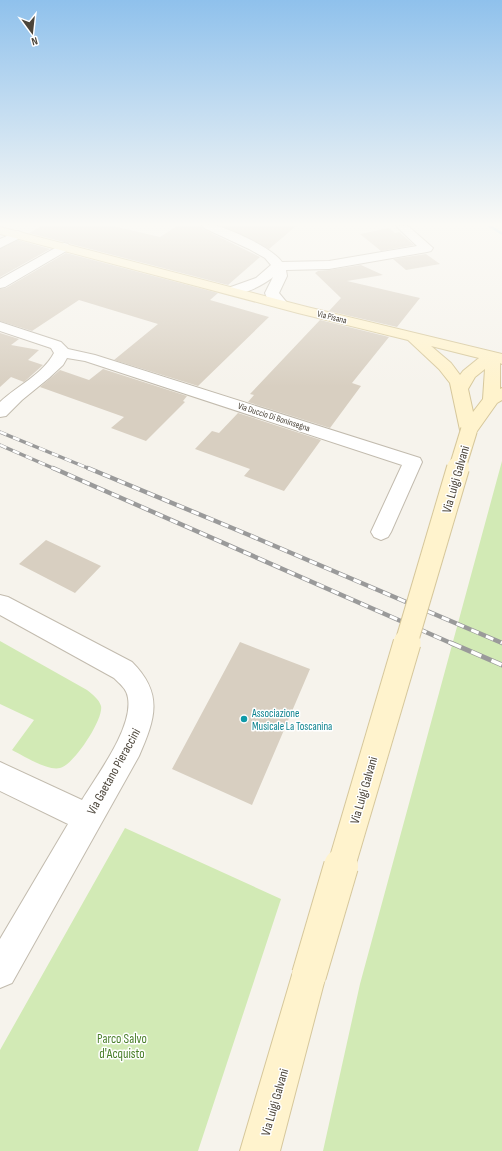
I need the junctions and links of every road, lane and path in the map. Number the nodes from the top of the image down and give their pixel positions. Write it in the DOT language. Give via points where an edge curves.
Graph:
graph roads {
  1 [pos="190,280"];
  2 [pos="262,280"];
  3 [pos="278,280"];
  4 [pos="233,291"];
  5 [pos="281,304"];
  6 [pos="0,326"];
  7 [pos="410,336"];
  8 [pos="62,353"];
  9 [pos="496,358"];
  10 [pos="460,388"];
  11 [pos="496,396"];
  12 [pos="0,412"];
  13 [pos="469,430"];
  14 [pos="381,532"];
  15 [pos="0,604"];
  16 [pos="0,776"];
  17 [pos="87,818"];
  18 [pos="0,971"];
  19 [pos="260,1151"];
  1 -- 4 [label="main road, Via Pisana"];
  2 -- 4 [label="street"];
  3 -- 5 [label="street" via="272,291 273,296"];
  4 -- 5 [label="main road, Via Pisana"];
  5 -- 7 [label="main road, Via Pisana"];
  6 -- 8 [label="street" via="56,345"];
  7 -- 9 [label="main road, Via Pisana"];
  7 -- 10 [label="main road, Via Luigi Galvani" via="445,366"];
  8 -- 12 [label="street" via="53,366"];
  8 -- 14 [label="street, Via Duccio Di Boninsegna" via="90,358 413,462"];
  9 -- 10 [label="main road" via="469,374"];
  9 -- 11 [label="main road, Via Luigi Galvani" via="493,372"];
  10 -- 13 [label="main road, Via Luigi Galvani"];
  11 -- 13 [label="main road, Via Luigi Galvani"];
  13 -- 19 [label="main road, Via Luigi Galvani, bridge"];
  15 -- 17 [label="street, Via Gaetano Pieraccini" via="115,665 129,675 140,693 142,709 136,732"];
  16 -- 17 [label="street"];
  17 -- 18 [label="street, Via Gaetano Pieraccini"];
}
